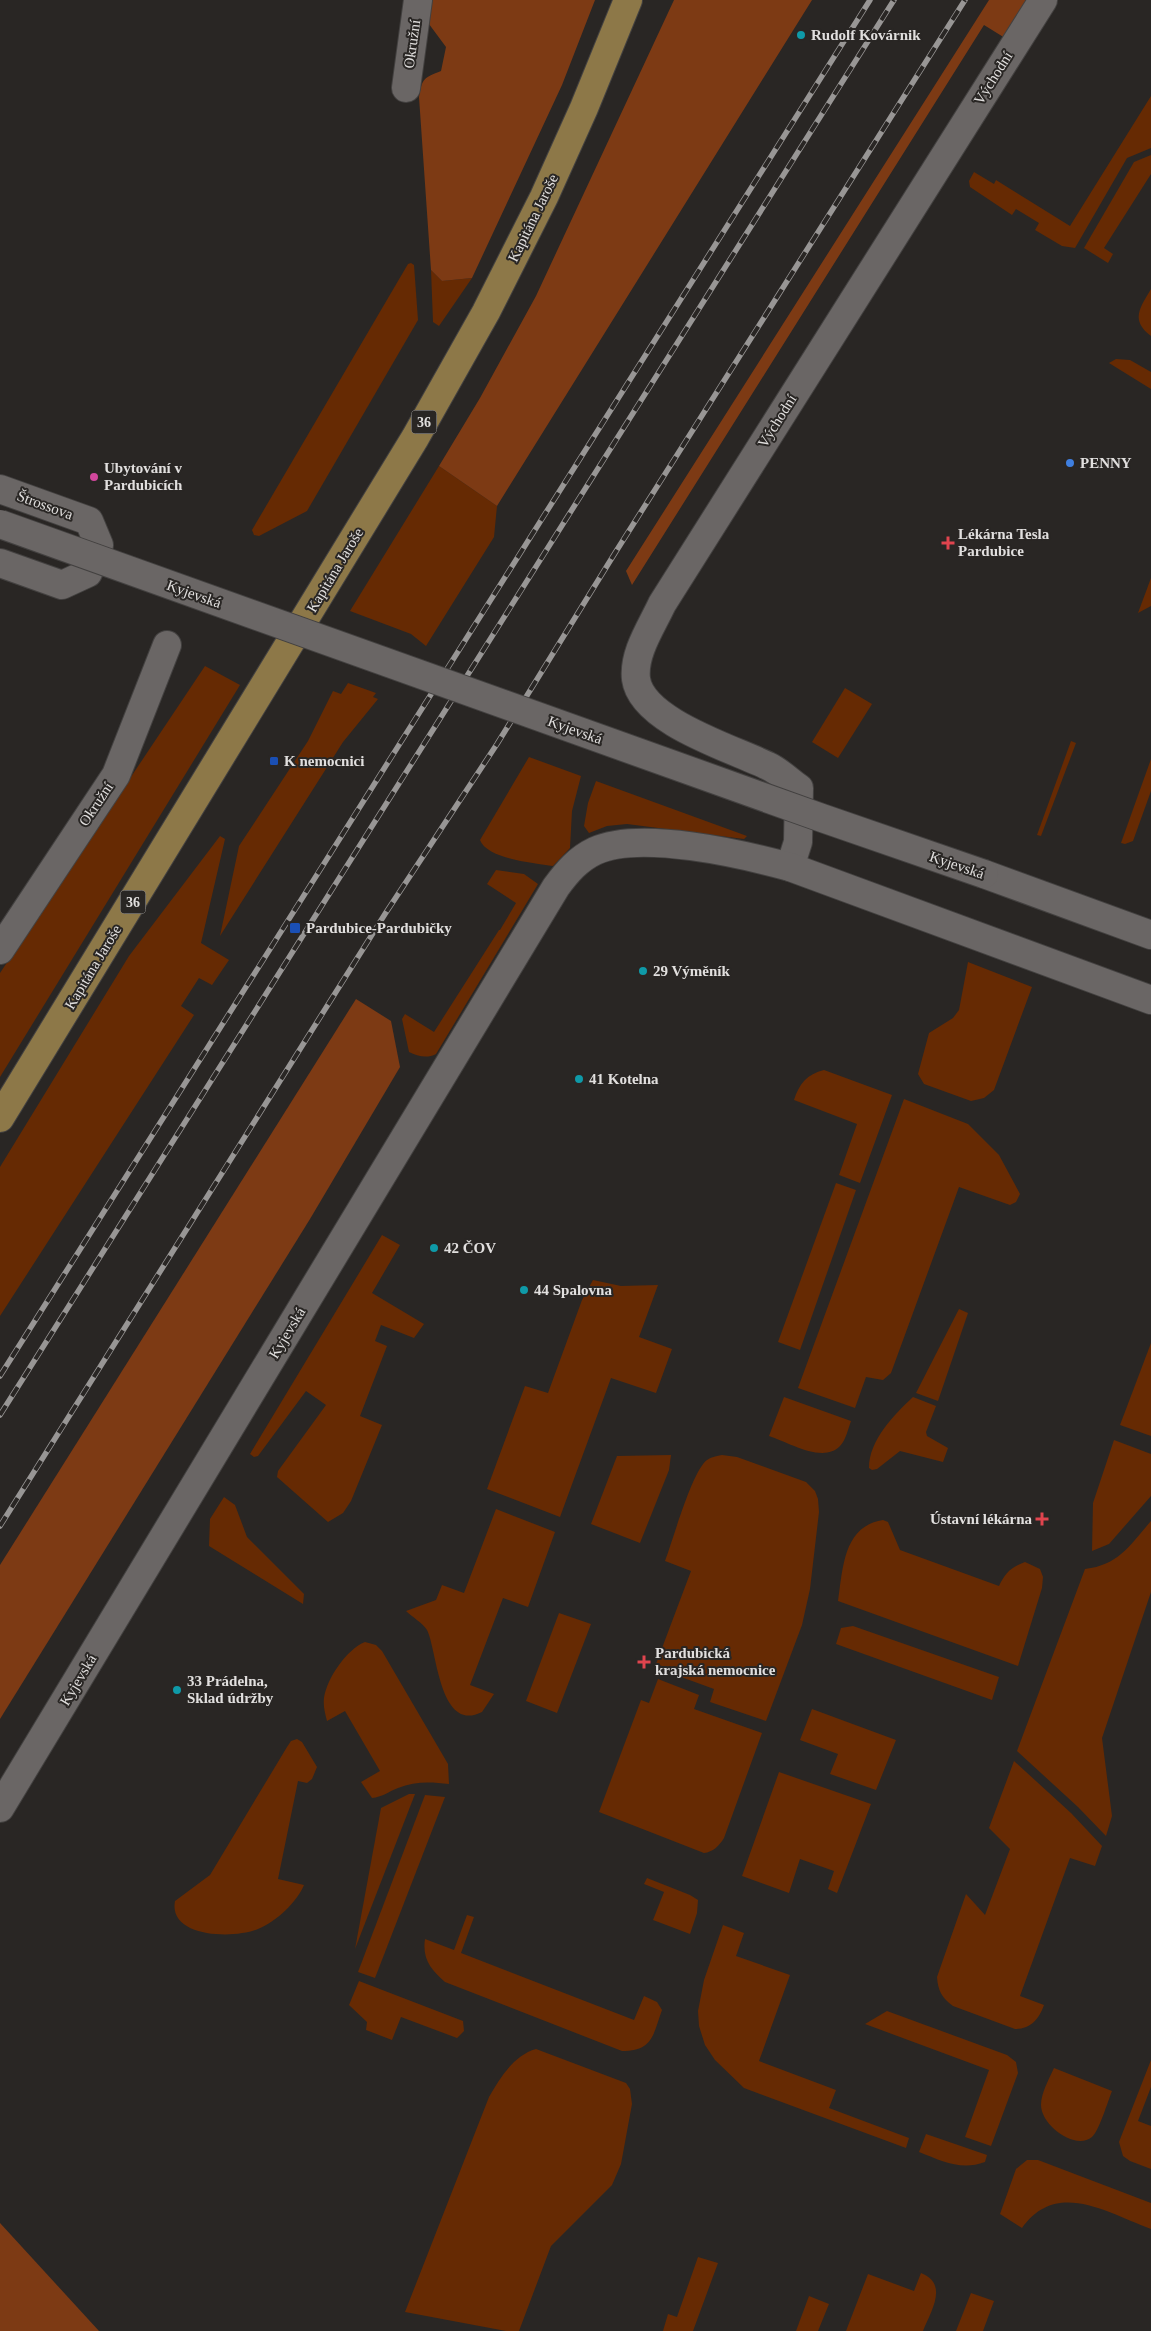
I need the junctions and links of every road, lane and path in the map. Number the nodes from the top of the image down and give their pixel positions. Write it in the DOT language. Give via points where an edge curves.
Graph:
graph roads {
  1 [pos="418,0"];
  2 [pos="628,0"];
  3 [pos="1043,0"];
  4 [pos="406,88"];
  5 [pos="0,489"];
  6 [pos="0,524"];
  7 [pos="0,564"];
  8 [pos="167,645"];
  9 [pos="790,867"];
  10 [pos="1151,935"];
  11 [pos="0,950"];
  12 [pos="1151,1000"];
  13 [pos="0,1118"];
  14 [pos="0,1808"];
  1 -- 4 [label="street, Okružní"];
  2 -- 13 [label="main road, Kapitána Jaroše / 36" via="544,196 482,320 415,438"];
  3 -- 9 [label="street, Východní" via="662,604 642,648 636,679 647,701 671,720 771,767 799,788 798,842"];
  5 -- 7 [label="street, Štrossova" via="89,521 99,545 88,573 62,586"];
  6 -- 10 [label="street, Kyjevská, bridge"];
  8 -- 11 [label="street, Okružní" via="116,774"];
  9 -- 12 [label="street"];
  9 -- 14 [label="street, Kyjevská" via="729,852 656,844 610,846 578,861 556,887"];
}
